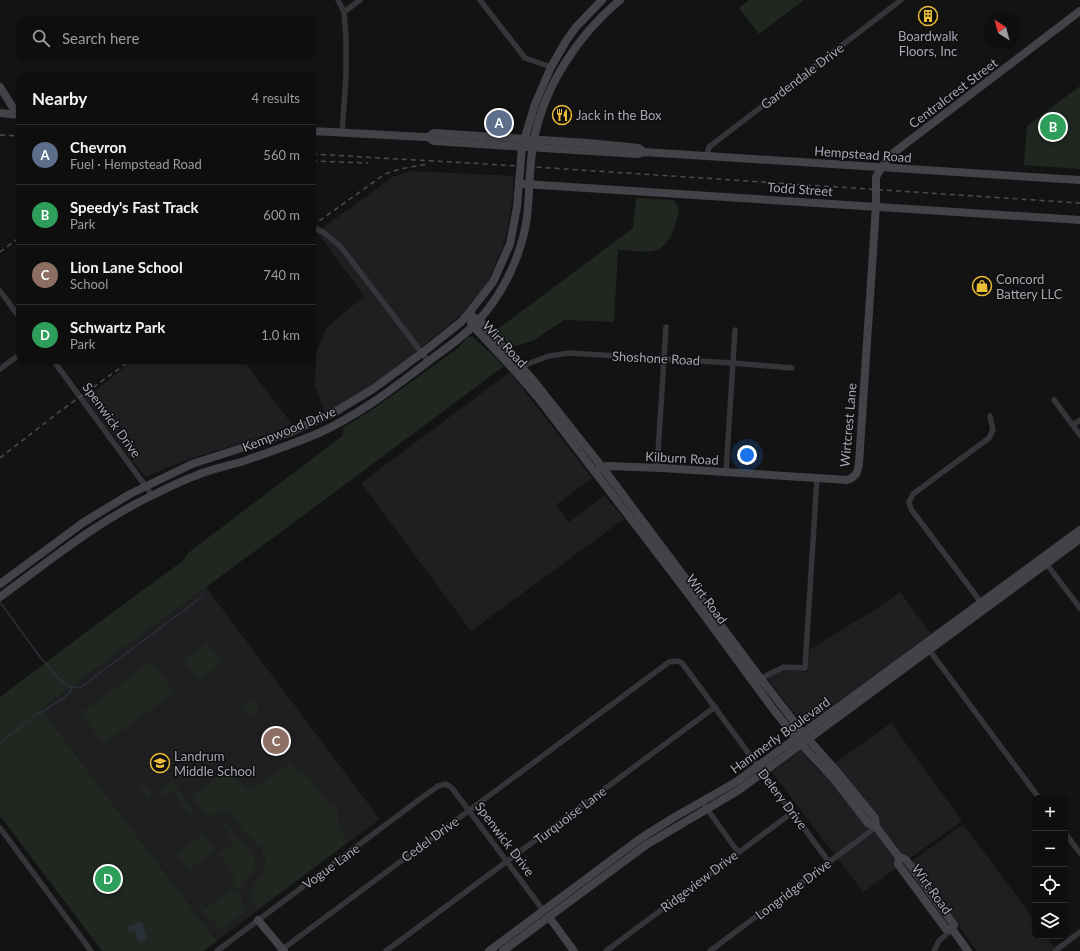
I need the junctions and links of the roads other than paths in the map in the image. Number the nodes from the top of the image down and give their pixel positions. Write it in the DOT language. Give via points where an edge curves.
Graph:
graph roads {
  1 [pos="338,0"];
  2 [pos="360,0"];
  3 [pos="480,0"];
  4 [pos="601,0"];
  5 [pos="620,0"];
  6 [pos="902,0"];
  7 [pos="608,10"];
  8 [pos="1080,11"];
  9 [pos="344,12"];
  10 [pos="551,67"];
  11 [pos="0,87"];
  12 [pos="16,111"];
  13 [pos="0,113"];
  14 [pos="16,114"];
  15 [pos="316,131"];
  16 [pos="342,133"];
  17 [pos="523,143"];
  18 [pos="534,144"];
  19 [pos="707,156"];
  20 [pos="882,167"];
  21 [pos="1080,180"];
  22 [pos="518,184"];
  23 [pos="529,184"];
  24 [pos="876,206"];
  25 [pos="1080,220"];
  26 [pos="316,229"];
  27 [pos="506,251"];
  28 [pos="517,255"];
  29 [pos="0,291"];
  30 [pos="16,313"];
  31 [pos="468,314"];
  32 [pos="476,323"];
  33 [pos="666,327"];
  34 [pos="735,330"];
  35 [pos="422,353"];
  36 [pos="16,357"];
  37 [pos="664,359"];
  38 [pos="428,361"];
  39 [pos="733,363"];
  40 [pos="56,364"];
  41 [pos="522,366"];
  42 [pos="792,368"];
  43 [pos="0,369"];
  44 [pos="1054,400"];
  45 [pos="990,416"];
  46 [pos="1080,420"];
  47 [pos="1073,425"];
  48 [pos="1080,435"];
  49 [pos="657,468"];
  50 [pos="598,470"];
  51 [pos="726,472"];
  52 [pos="817,478"];
  53 [pos="146,486"];
  54 [pos="152,495"];
  55 [pos="1080,530"];
  56 [pos="1080,539"];
  57 [pos="59,540"];
  58 [pos="66,549"];
  59 [pos="1044,560"];
  60 [pos="0,584"];
  61 [pos="0,597"];
  62 [pos="983,606"];
  63 [pos="1080,608"];
  64 [pos="926,647"];
  65 [pos="678,661"];
  66 [pos="758,681"];
  67 [pos="715,707"];
  68 [pos="803,738"];
  69 [pos="760,769"];
  70 [pos="446,784"];
  71 [pos="1037,795"];
  72 [pos="702,802"];
  73 [pos="706,810"];
  74 [pos="468,811"];
  75 [pos="793,812"];
  76 [pos="876,827"];
  77 [pos="0,828"];
  78 [pos="1068,837"];
  79 [pos="632,850"];
  80 [pos="738,852"];
  81 [pos="1080,853"];
  82 [pos="507,862"];
  83 [pos="829,862"];
  84 [pos="566,893"];
  85 [pos="543,910"];
  86 [pos="549,917"];
  87 [pos="258,920"];
  88 [pos="952,929"];
  89 [pos="1080,932"];
  90 [pos="524,936"];
  91 [pos="282,950"];
  92 [pos="91,951"];
  93 [pos="217,951"];
  94 [pos="386,951"];
  95 [pos="489,951"];
  96 [pos="503,951"];
  97 [pos="574,951"];
  98 [pos="606,951"];
  99 [pos="710,951"];
  100 [pos="934,951"];
  101 [pos="968,951"];
  102 [pos="1055,951"];
  1 -- 9 [label="street"];
  2 -- 9 [label="street"];
  3 -- 10 [label="street" via="525,58"];
  4 -- 7 [label="street"];
  4 -- 10 [label="main road, Kempwood Drive" via="576,27"];
  5 -- 7 [label="main road, Kempwood Drive"];
  6 -- 19 [label="street, Gardendale Drive" via="709,147"];
  7 -- 18 [label="main road, Kempwood Drive" via="583,36 559,74 542,112"];
  8 -- 20 [label="main road, Centralcrest Street" via="892,154"];
  9 -- 16 [label="street" via="346,76"];
  10 -- 17 [label="main road, Kempwood Drive" via="532,110"];
  11 -- 12 [label="main road"];
  13 -- 14 [label="main road"];
  15 -- 16 [label="main road, Hempstead Road"];
  16 -- 17 [label="main road, Hempstead Road" via="428,137 433,141"];
  17 -- 18 [label="main road, Hempstead Road"];
  17 -- 22 [label="main road, Kempwood Drive"];
  18 -- 19 [label="main road, Hempstead Road" via="638,154 644,152"];
  18 -- 23 [label="main road, Kempwood Drive"];
  19 -- 20 [label="main road, Hempstead Road"];
  20 -- 21 [label="main road, Hempstead Road"];
  20 -- 24 [label="main road, Wirtcrest Lane" via="876,177"];
  22 -- 23 [label="main road, Todd Street"];
  22 -- 27 [label="main road, Kempwood Drive" via="517,207 510,244"];
  23 -- 24 [label="main road, Todd Street"];
  23 -- 28 [label="main road, Kempwood Drive" via="527,216"];
  24 -- 25 [label="main road, Todd Street"];
  24 -- 52 [label="main road, Wirtcrest Lane" via="858,472 847,480"];
  26 -- 35 [label="street" via="341,247"];
  27 -- 28 [label="main road"];
  27 -- 31 [label="main road, Kempwood Drive" via="493,282"];
  28 -- 32 [label="main road, Kempwood Drive" via="505,282"];
  29 -- 30 [label="street"];
  31 -- 32 [label="main road, Wirt Road"];
  31 -- 35 [label="main road, Kempwood Drive"];
  32 -- 38 [label="main road, Kempwood Drive"];
  32 -- 41 [label="main road, Wirt Road"];
  32 -- 50 [label="main road, Wirt Road"];
  33 -- 37 [label="street"];
  34 -- 39 [label="street"];
  35 -- 38 [label="street"];
  35 -- 53 [label="main road, Kempwood Drive" via="373,389 316,421 288,433 192,464"];
  36 -- 43 [label="street"];
  37 -- 39 [label="street, Shoshone Road"];
  37 -- 41 [label="street, Shoshone Road" via="569,353 549,356"];
  37 -- 49 [label="street"];
  38 -- 54 [label="main road, Kempwood Drive" via="379,399 345,420 266,453 196,475"];
  39 -- 42 [label="street, Shoshone Road"];
  39 -- 51 [label="street"];
  40 -- 53 [label="street, Spenwick Drive"];
  41 -- 50 [label="main road, Wirt Road"];
  44 -- 47 [label="street"];
  45 -- 62 [label="street" via="993,430 990,438 913,494 909,502"];
  46 -- 47 [label="street"];
  47 -- 48 [label="street"];
  49 -- 50 [label="main road, Kilburn Road"];
  49 -- 51 [label="main road, Kilburn Road"];
  50 -- 66 [label="main road, Wirt Road"];
  51 -- 52 [label="main road, Kilburn Road"];
  52 -- 66 [label="street" via="805,668 784,667"];
  53 -- 54 [label="street, Spenwick Drive"];
  53 -- 57 [label="main road, Kempwood Drive" via="118,500"];
  54 -- 58 [label="main road, Kempwood Drive"];
  55 -- 59 [label="main road, Hammerly Boulevard"];
  56 -- 59 [label="main road, Hammerly Boulevard"];
  57 -- 58 [label="main road"];
  57 -- 60 [label="main road, Kempwood Drive"];
  58 -- 61 [label="main road, Kempwood Drive"];
  59 -- 62 [label="main road, Hammerly Boulevard"];
  59 -- 63 [label="street"];
  62 -- 64 [label="main road, Hammerly Boulevard"];
  64 -- 68 [label="main road, Hammerly Boulevard"];
  64 -- 71 [label="street"];
  65 -- 67 [label="street, Delery Drive"];
  65 -- 74 [label="street, Cedel Drive" via="669,662"];
  66 -- 68 [label="main road, Wirt Road"];
  67 -- 69 [label="street, Delery Drive"];
  67 -- 82 [label="street, Turquoise Lane"];
  68 -- 69 [label="main road, Hammerly Boulevard"];
  68 -- 76 [label="main road, Wirt Road" via="868,823"];
  69 -- 72 [label="main road, Hammerly Boulevard"];
  69 -- 73 [label="main road, Hammerly Boulevard" via="739,790"];
  69 -- 75 [label="street, Delery Drive"];
  70 -- 74 [label="street, Spenwick Drive" via="452,788"];
  70 -- 87 [label="street, Vogue Lane" via="438,786"];
  72 -- 73 [label="street"];
  72 -- 79 [label="main road, Hammerly Boulevard" via="672,818"];
  73 -- 79 [label="main road, Hammerly Boulevard"];
  73 -- 80 [label="street"];
  74 -- 82 [label="street, Spenwick Drive"];
  74 -- 91 [label="street, Cedel Drive"];
  75 -- 80 [label="street, Ridgeview Drive"];
  75 -- 83 [label="street, Delery Drive"];
  76 -- 83 [label="street, Longridge Drive"];
  76 -- 88 [label="main road, Wirt Road" via="899,857 898,864 946,929"];
  77 -- 92 [label="street"];
  78 -- 81 [label="street"];
  79 -- 84 [label="main road, Hammerly Boulevard"];
  79 -- 86 [label="main road, Hammerly Boulevard"];
  80 -- 98 [label="street, Ridgeview Drive"];
  82 -- 85 [label="street, Spenwick Drive"];
  82 -- 94 [label="street, Turquoise Lane"];
  83 -- 99 [label="street, Longridge Drive"];
  84 -- 85 [label="main road, Hammerly Boulevard"];
  84 -- 86 [label="main road" via="549,912"];
  85 -- 90 [label="main road" via="542,916"];
  85 -- 95 [label="main road, Hammerly Boulevard"];
  86 -- 90 [label="main road, Hammerly Boulevard"];
  86 -- 97 [label="main road"];
  87 -- 91 [label="main road"];
  87 -- 93 [label="street, Vogue Lane"];
  88 -- 100 [label="street" via="939,941"];
  88 -- 101 [label="main road, Wirt Road"];
  89 -- 102 [label="street"];
  90 -- 96 [label="main road, Hammerly Boulevard"];
}
